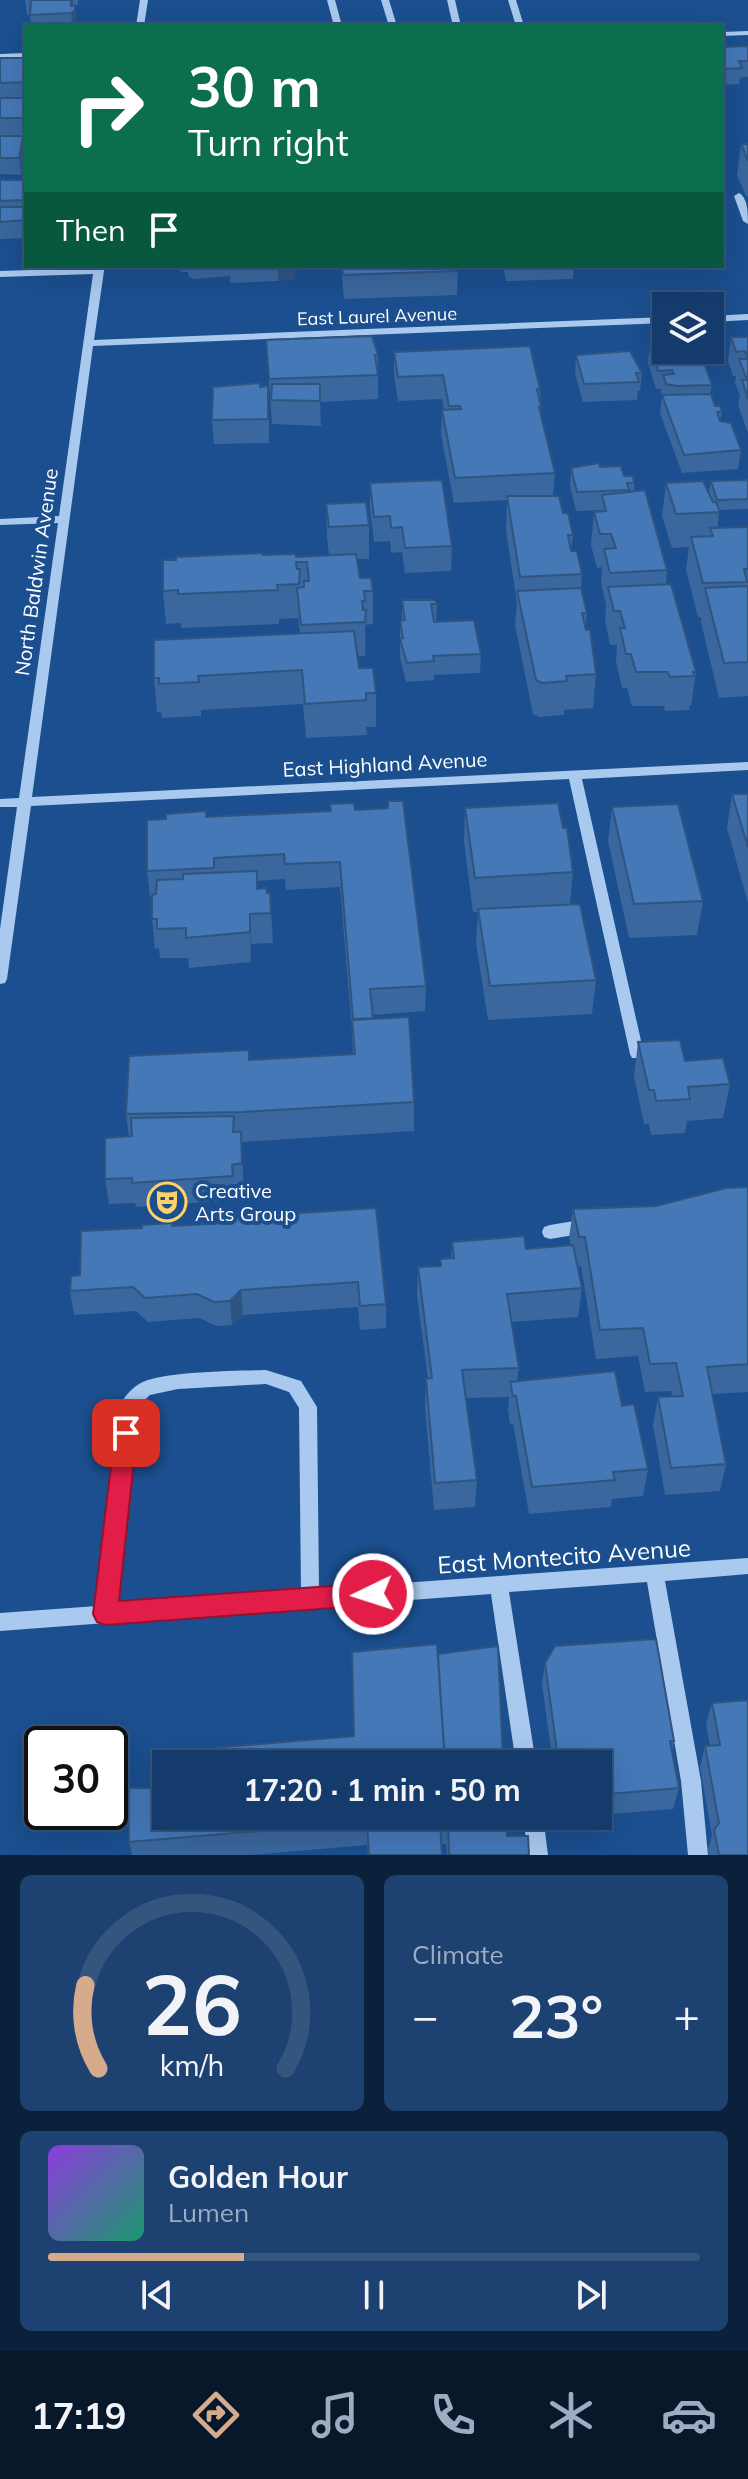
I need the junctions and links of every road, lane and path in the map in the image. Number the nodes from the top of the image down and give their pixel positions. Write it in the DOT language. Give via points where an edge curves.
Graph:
graph roads {
  1 [pos="144,0"];
  2 [pos="331,0"];
  3 [pos="385,0"];
  4 [pos="451,0"];
  5 [pos="512,0"];
  6 [pos="140,24"];
  7 [pos="337,24"];
  8 [pos="392,24"];
  9 [pos="457,24"];
  10 [pos="519,24"];
  11 [pos="748,33"];
  12 [pos="724,34"];
  13 [pos="24,56"];
  14 [pos="0,57"];
  15 [pos="739,196"];
  16 [pos="746,207"];
  17 [pos="748,221"];
  18 [pos="99,268"];
  19 [pos="0,274"];
  20 [pos="748,317"];
  21 [pos="724,318"];
  22 [pos="652,321"];
  23 [pos="89,343"];
  24 [pos="64,519"];
  25 [pos="0,522"];
  26 [pos="748,766"];
  27 [pos="575,775"];
  28 [pos="24,802"];
  29 [pos="0,803"];
  30 [pos="0,979"];
  31 [pos="637,1054"];
  32 [pos="595,1224"];
  33 [pos="550,1232"];
  34 [pos="748,1566"];
  35 [pos="655,1573"];
  36 [pos="499,1585"];
  37 [pos="310,1598"];
  38 [pos="105,1614"];
  39 [pos="0,1622"];
  40 [pos="524,1750"];
  41 [pos="535,1830"];
  42 [pos="538,1855"];
  43 [pos="698,1855"];
  1 -- 6 [label="street"];
  2 -- 7 [label="street"];
  3 -- 8 [label="street"];
  4 -- 9 [label="street"];
  5 -- 10 [label="street"];
  11 -- 12 [label="street"];
  13 -- 14 [label="street"];
  15 -- 16 [label="street"];
  16 -- 17 [label="street"];
  18 -- 19 [label="street"];
  18 -- 23 [label="street, North Baldwin Avenue"];
  20 -- 21 [label="street"];
  22 -- 23 [label="street, East Laurel Avenue"];
  23 -- 24 [label="street, North Baldwin Avenue"];
  24 -- 25 [label="street"];
  24 -- 28 [label="street, North Baldwin Avenue"];
  26 -- 27 [label="street, East Highland Avenue"];
  27 -- 28 [label="street, East Highland Avenue"];
  27 -- 31 [label="street"];
  28 -- 29 [label="street, East Highland Avenue"];
  28 -- 30 [label="street, North Baldwin Avenue"];
  32 -- 33 [label="street"];
  34 -- 35 [label="street, East Montecito Avenue"];
  35 -- 36 [label="street, East Montecito Avenue"];
  35 -- 43 [label="street" via="691,1781"];
  36 -- 37 [label="street, East Montecito Avenue"];
  36 -- 40 [label="street"];
  37 -- 38 [label="street, East Montecito Avenue"];
  37 -- 38 [label="street" via="308,1407 295,1386 266,1377 178,1382 145,1389 130,1403"];
  38 -- 39 [label="street, East Montecito Avenue"];
  41 -- 42 [label="street"];
}
